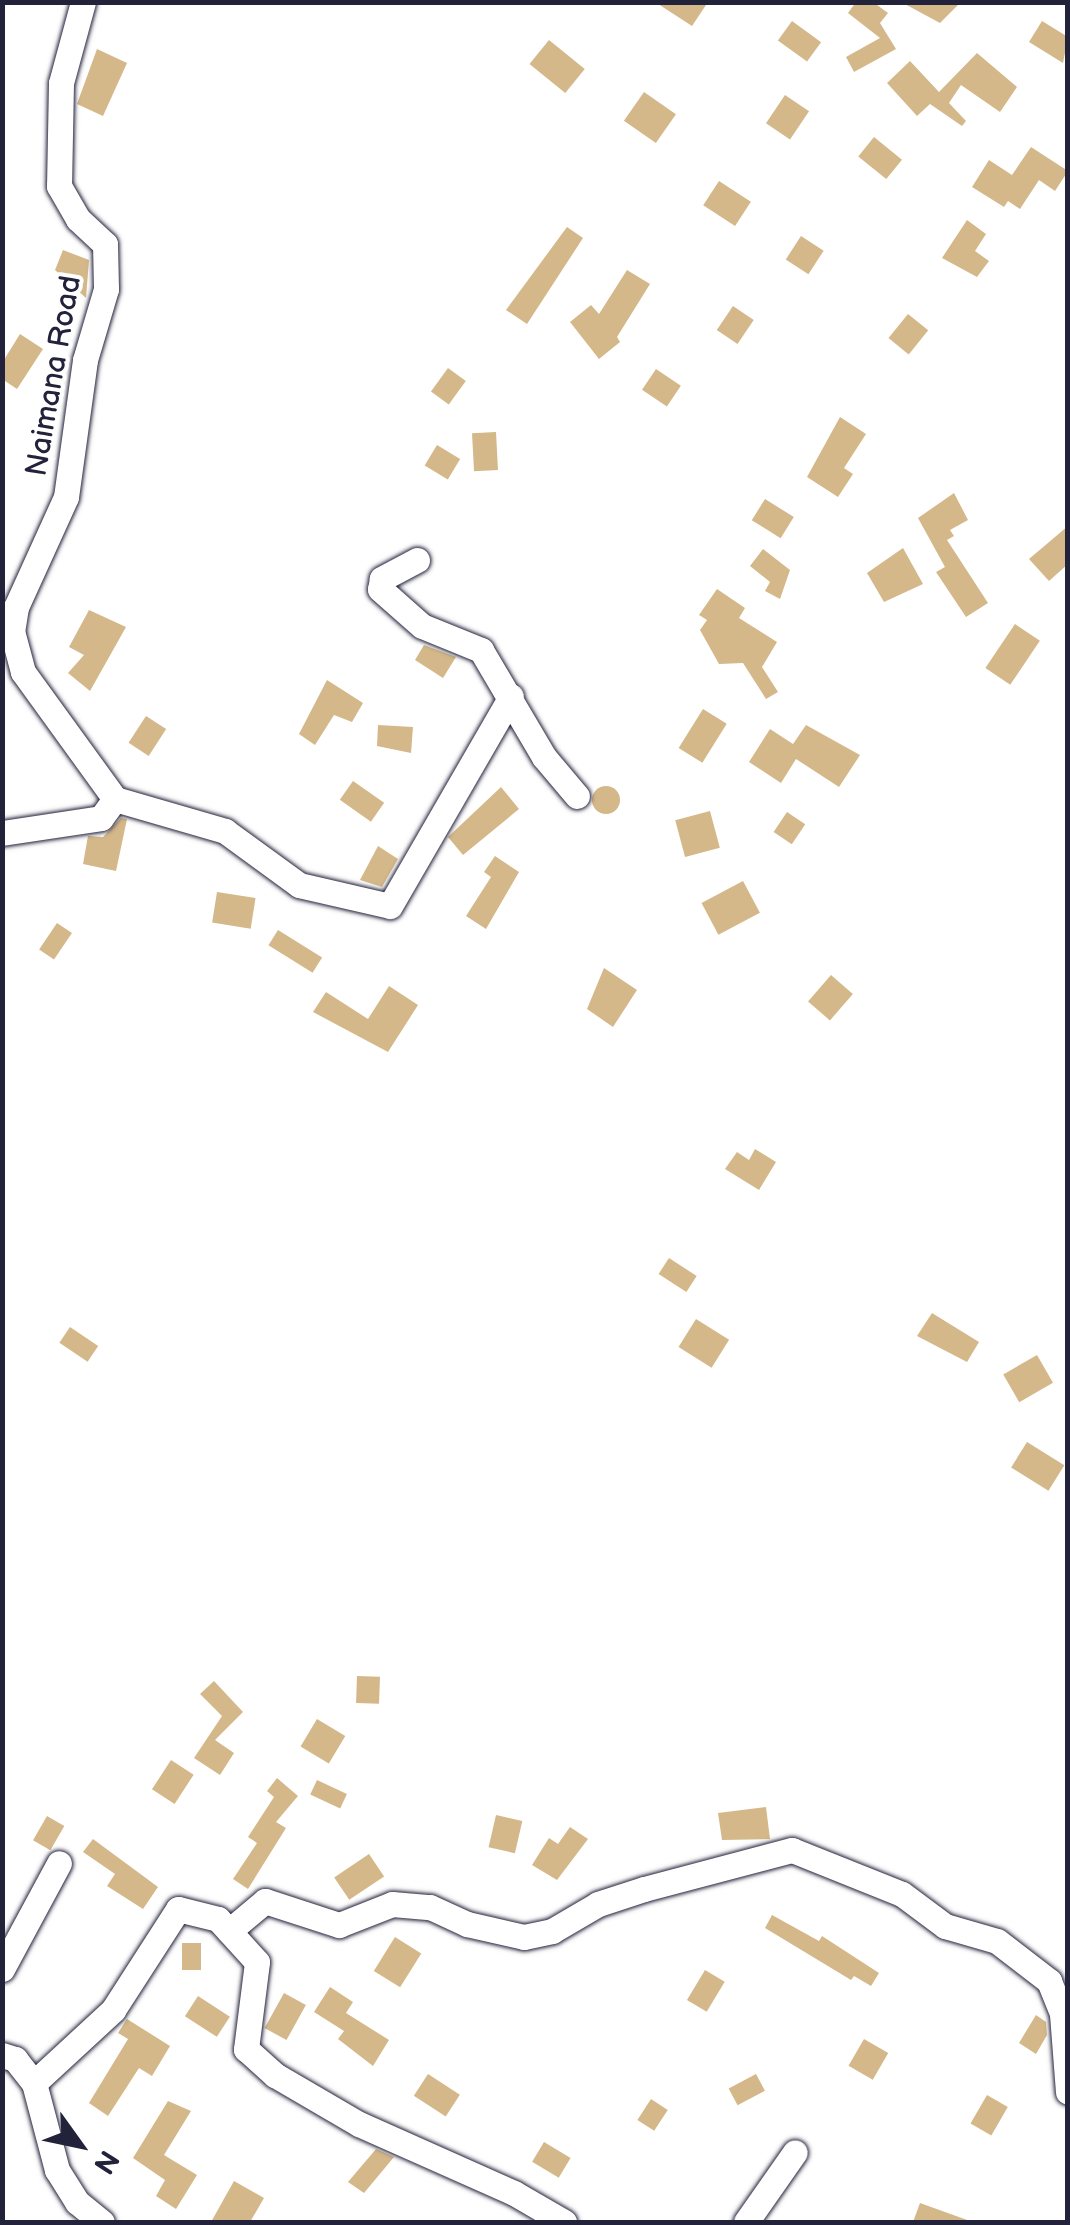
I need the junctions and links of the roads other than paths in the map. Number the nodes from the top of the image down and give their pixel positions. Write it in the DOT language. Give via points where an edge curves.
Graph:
graph roads {
  1 [pos="83,2"];
  2 [pos="417,560"];
  3 [pos="511,696"];
  4 [pos="577,796"];
  5 [pos="115,799"];
  6 [pos="2,833"];
  7 [pos="59,1863"];
  8 [pos="229,1931"];
  9 [pos="2,1969"];
  10 [pos="2,2054"];
  11 [pos="34,2083"];
  12 [pos="1068,2092"];
  13 [pos="795,2152"];
  14 [pos="102,2222"];
  15 [pos="564,2222"];
  16 [pos="746,2222"];
  1 -- 5 [label="street, Naimana Road" via="62,82 59,186 105,244 106,289 86,360 66,498 16,607 12,631 24,672"];
  2 -- 3 [label="street" via="382,579 380,589 422,626 481,650"];
  3 -- 4 [label="street" via="544,757"];
  3 -- 5 [label="street" via="390,906 300,885 225,831"];
  5 -- 6 [label="street" via="102,818"];
  7 -- 9 [label="street"];
  8 -- 11 [label="street" via="218,1919 178,1909 113,2010"];
  8 -- 12 [label="street" via="265,1902 339,1924 392,1904 430,1907 524,1937 552,1931 644,1888 792,1850 902,1894 945,1926 996,1941 1049,1981 1062,2014"];
  8 -- 15 [label="street" via="257,1962 246,2049 260,2062 359,2124"];
  10 -- 11 [label="street"];
  11 -- 14 [label="street" via="58,2170 77,2202"];
  13 -- 16 [label="street"];
}
